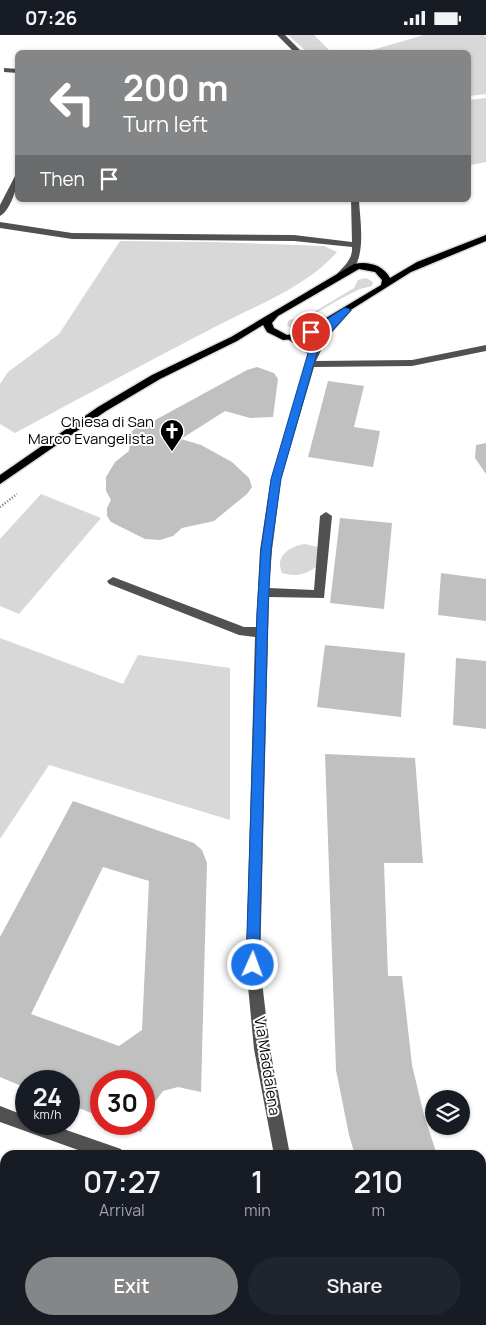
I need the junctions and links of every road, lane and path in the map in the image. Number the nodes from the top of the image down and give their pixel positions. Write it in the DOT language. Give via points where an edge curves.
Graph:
graph roads {
  1 [pos="281,35"];
  2 [pos="297,50"];
  3 [pos="7,70"];
  4 [pos="15,71"];
  5 [pos="15,184"];
  6 [pos="355,202"];
  7 [pos="0,213"];
  8 [pos="0,225"];
  9 [pos="486,238"];
  10 [pos="357,249"];
  11 [pos="421,263"];
  12 [pos="375,268"];
  13 [pos="342,274"];
  14 [pos="385,286"];
  15 [pos="347,310"];
  16 [pos="275,314"];
  17 [pos="278,335"];
  18 [pos="291,338"];
  19 [pos="234,339"];
  20 [pos="486,347"];
  21 [pos="312,359"];
  22 [pos="0,479"];
  23 [pos="21,490"];
  24 [pos="0,507"];
  25 [pos="326,516"];
  26 [pos="113,581"];
  27 [pos="264,592"];
  28 [pos="262,632"];
  29 [pos="0,1114"];
  30 [pos="15,1120"];
  31 [pos="58,1135"];
  32 [pos="101,1150"];
  33 [pos="281,1150"];
  1 -- 2 [label="street"];
  3 -- 4 [label="street"];
  5 -- 7 [label="street"];
  6 -- 10 [label="street"];
  8 -- 10 [label="street" via="72,236 294,238"];
  9 -- 11 [label="main road"];
  10 -- 12 [label="street" via="360,259"];
  10 -- 13 [label="street" via="350,267"];
  11 -- 12 [label="main road"];
  11 -- 14 [label="main road"];
  12 -- 13 [label="main road" via="357,267"];
  12 -- 14 [label="main road" via="385,275"];
  13 -- 16 [label="main road"];
  14 -- 15 [label="main road"];
  15 -- 18 [label="main road" via="303,336"];
  15 -- 21 [label="street, Via Maddalena" via="323,336"];
  16 -- 17 [label="main road" via="267,325"];
  16 -- 19 [label="main road"];
  17 -- 18 [label="main road"];
  17 -- 19 [label="main road" via="262,333"];
  18 -- 21 [label="street" via="304,345"];
  19 -- 22 [label="main road" via="117,400"];
  20 -- 21 [label="street" via="412,363"];
  21 -- 27 [label="street, Via Maddalena" via="276,479"];
  23 -- 24 [label="path"];
  25 -- 27 [label="street" via="320,595"];
  26 -- 28 [label="street" via="243,631"];
  27 -- 28 [label="street, Via Maddalena"];
  28 -- 33 [label="street, Via Maddalena" via="253,965 262,1049"];
  29 -- 30 [label="street"];
  31 -- 32 [label="street"];
}
